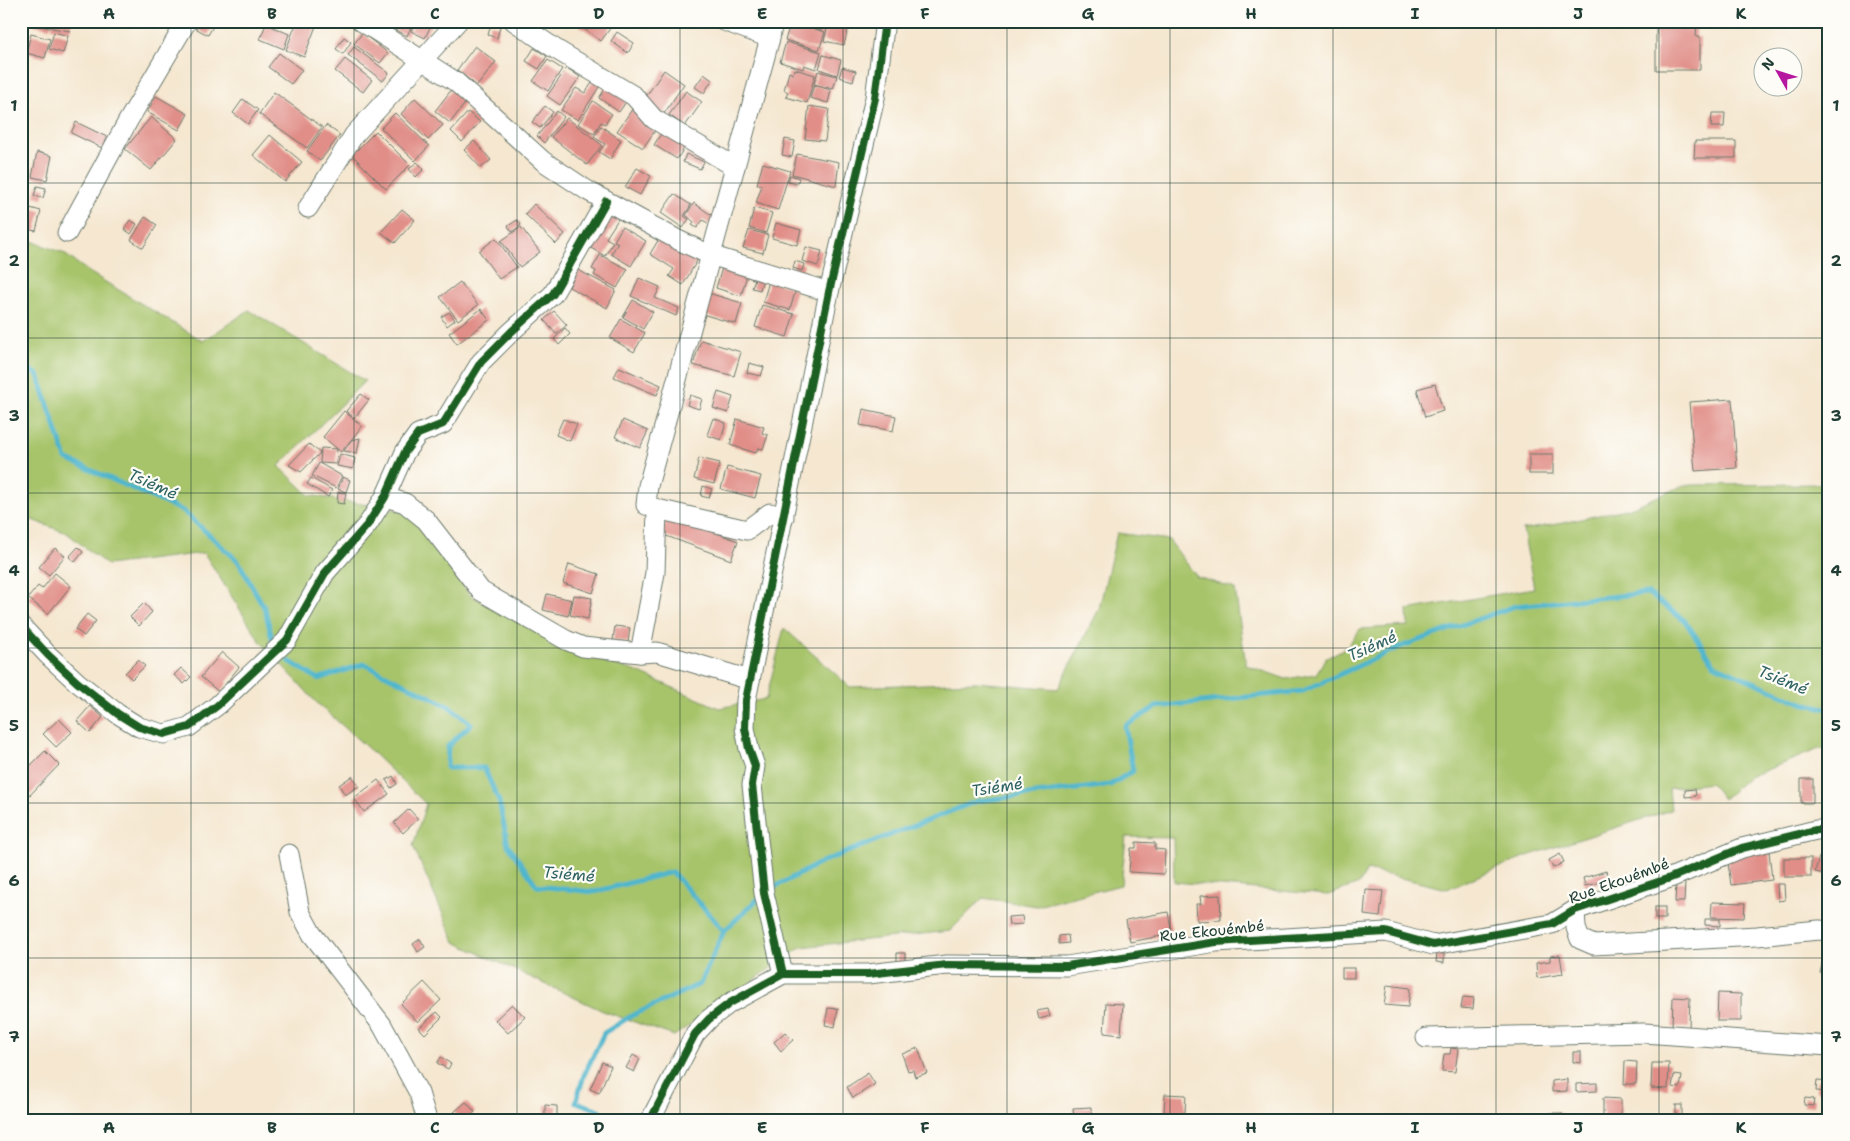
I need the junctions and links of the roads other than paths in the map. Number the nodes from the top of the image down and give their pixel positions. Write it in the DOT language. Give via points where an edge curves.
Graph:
graph roads {
  1 [pos="187,21"];
  2 [pos="361,21"];
  3 [pos="458,21"];
  4 [pos="514,21"];
  5 [pos="724,21"];
  6 [pos="885,21"];
  7 [pos="771,30"];
  8 [pos="424,60"];
  9 [pos="734,167"];
  10 [pos="606,201"];
  11 [pos="308,208"];
  12 [pos="67,232"];
  13 [pos="710,255"];
  14 [pos="829,292"];
  15 [pos="385,497"];
  16 [pos="657,509"];
  17 [pos="784,516"];
  18 [pos="21,626"];
  19 [pos="640,653"];
  20 [pos="750,680"];
  21 [pos="1829,830"];
  22 [pos="289,854"];
  23 [pos="1575,910"];
  24 [pos="1829,931"];
  25 [pos="784,974"];
  26 [pos="1426,1038"];
  27 [pos="1829,1046"];
  28 [pos="427,1120"];
  29 [pos="652,1120"];
  1 -- 12 [label="street"];
  2 -- 8 [label="street"];
  3 -- 8 [label="street"];
  4 -- 9 [label="street" via="634,96 654,119"];
  5 -- 7 [label="street"];
  6 -- 14 [label="street" via="876,98"];
  7 -- 9 [label="street"];
  8 -- 10 [label="street" via="456,82 543,162"];
  8 -- 11 [label="street" via="354,135"];
  9 -- 13 [label="street"];
  10 -- 13 [label="street"];
  10 -- 15 [label="street" via="553,294 481,362 443,424 418,434 405,452"];
  13 -- 14 [label="street"];
  13 -- 16 [label="street" via="648,486 646,505"];
  14 -- 17 [label="street"];
  15 -- 18 [label="street" via="368,524 325,573 287,640 218,705 189,727 164,734 139,727 77,682"];
  15 -- 19 [label="street" via="405,503 426,520 481,591 583,647"];
  16 -- 17 [label="street" via="747,530 770,513"];
  16 -- 19 [label="street" via="654,573"];
  17 -- 20 [label="street"];
  19 -- 20 [label="street" via="657,652"];
  20 -- 25 [label="street" via="745,728 755,766 752,785 764,893"];
  21 -- 23 [label="street, Rue Ekouémbé" via="1816,830 1742,848 1670,878"];
  22 -- 28 [label="street" via="300,912 312,934 382,1025 419,1093"];
  23 -- 24 [label="street" via="1580,939 1594,945"];
  23 -- 25 [label="street, Rue Ekouémbé" via="1552,924 1433,945 1386,932 1216,942 1067,966 947,966 868,974"];
  25 -- 29 [label="street, Rue Ekouémbé" via="709,1018 696,1034"];
  26 -- 27 [label="street" via="1644,1033"];
}
